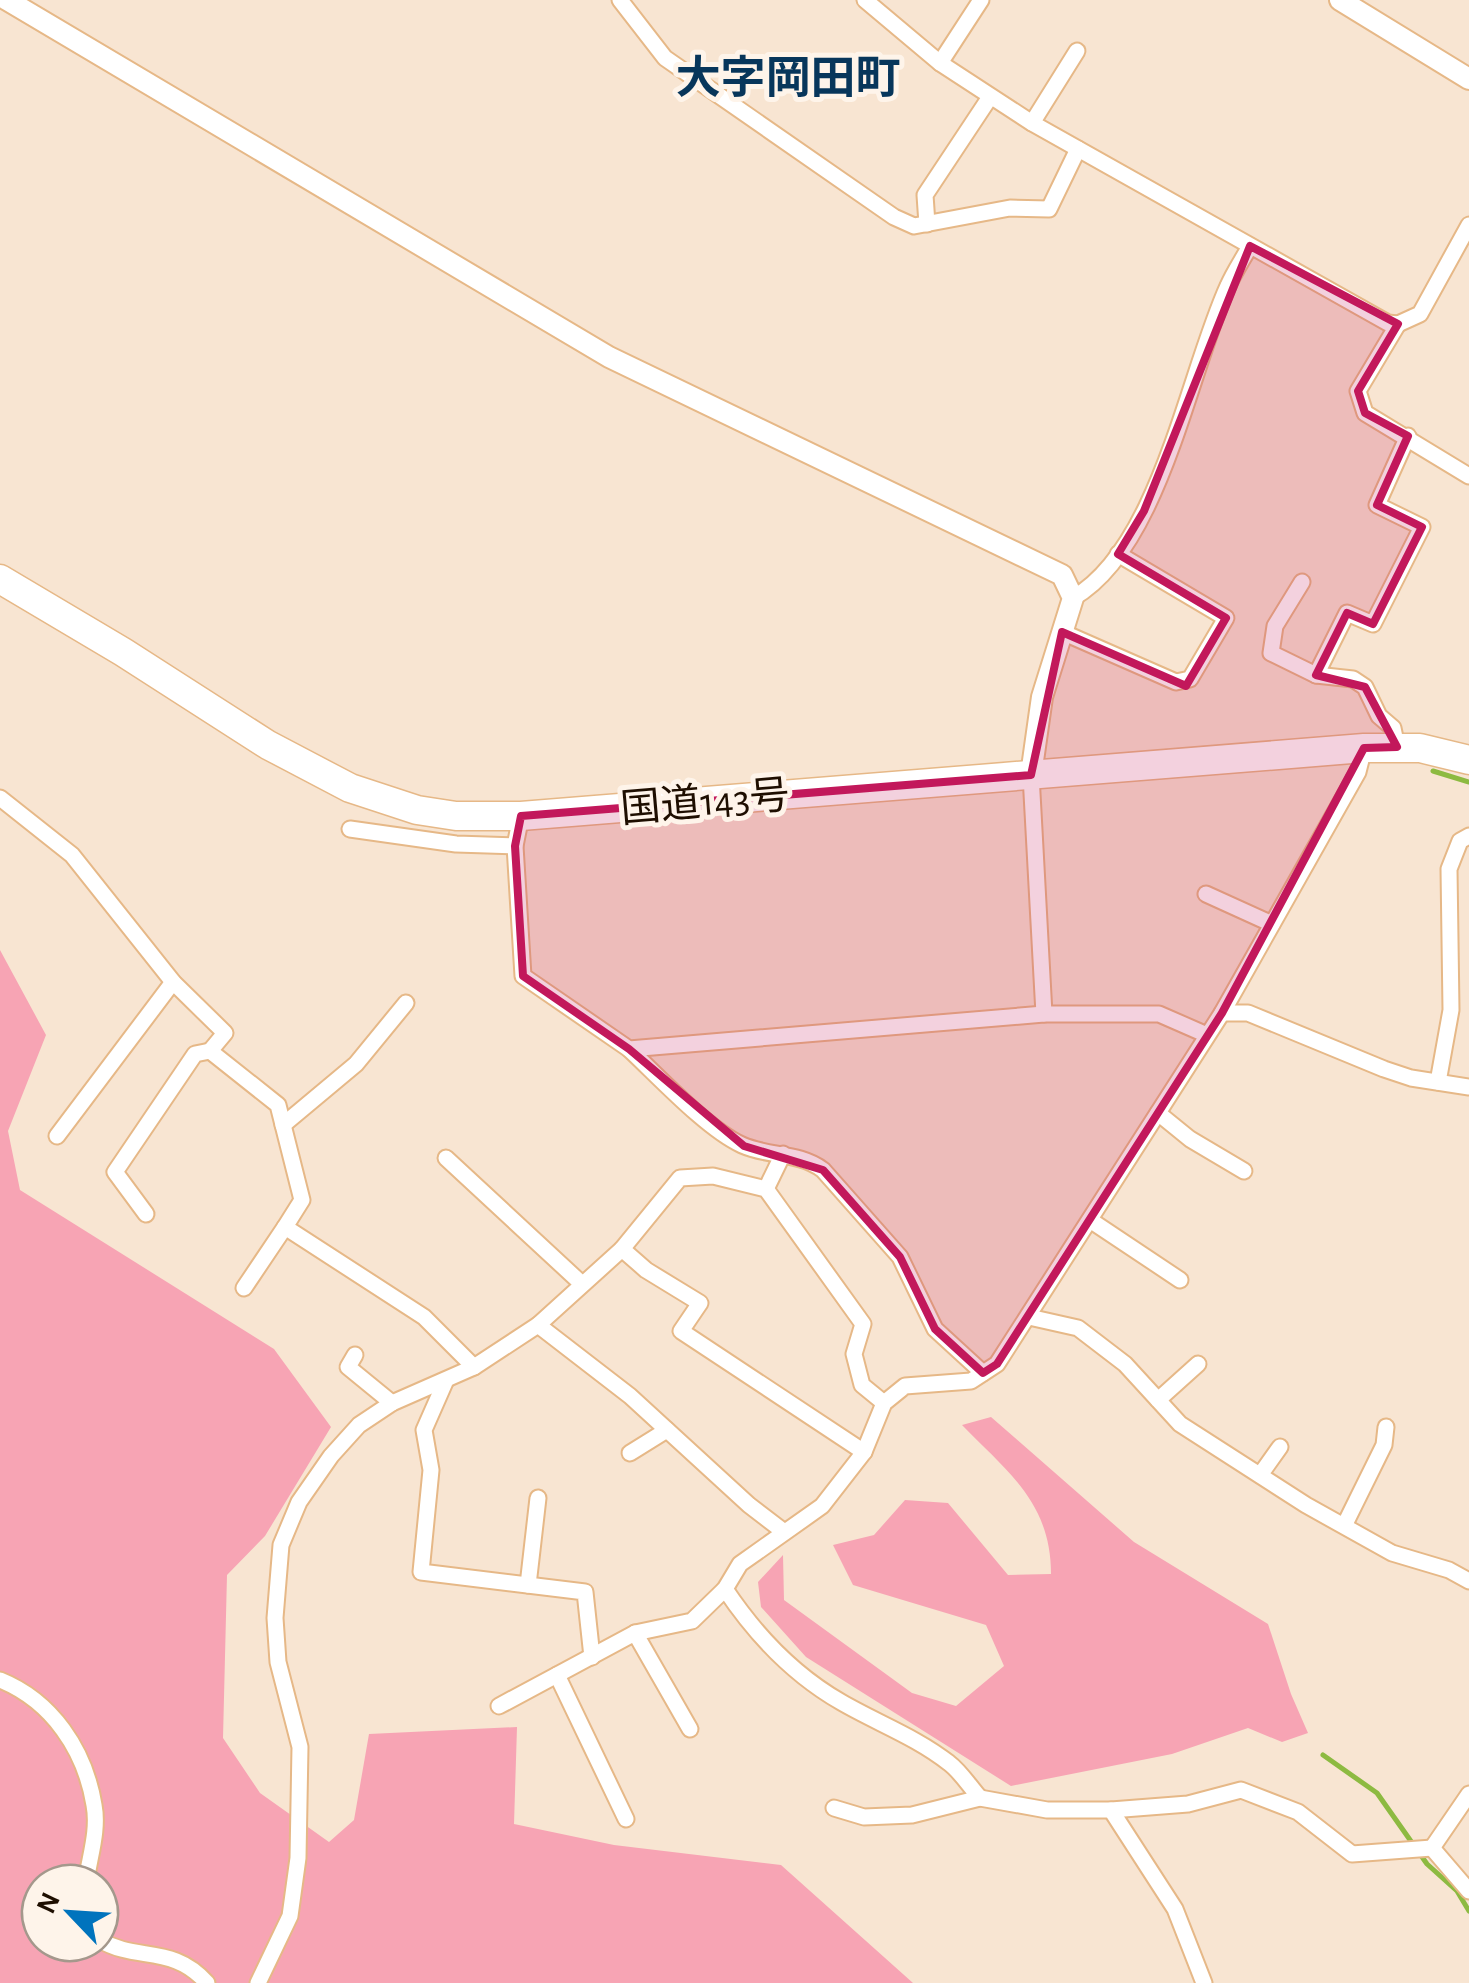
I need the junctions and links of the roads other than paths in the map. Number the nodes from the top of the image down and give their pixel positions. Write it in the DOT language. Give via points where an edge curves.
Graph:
graph roads {
  1 [pos="7,0"];
  2 [pos="620,0"];
  3 [pos="865,0"];
  4 [pos="981,0"];
  5 [pos="1340,0"];
  6 [pos="1078,51"];
  7 [pos="940,63"];
  8 [pos="1469,79"];
  9 [pos="990,97"];
  10 [pos="1032,123"];
  11 [pos="1078,149"];
  12 [pos="926,224"];
  13 [pos="1469,225"];
  14 [pos="1250,246"];
  15 [pos="1398,324"];
  16 [pos="1408,436"];
  17 [pos="1469,476"];
  18 [pos="1118,554"];
  19 [pos="0,580"];
  20 [pos="1302,582"];
  21 [pos="1073,598"];
  22 [pos="1062,632"];
  23 [pos="1316,675"];
  24 [pos="1398,747"];
  25 [pos="1364,748"];
  26 [pos="1469,760"];
  27 [pos="1031,774"];
  28 [pos="0,798"];
  29 [pos="521,816"];
  30 [pos="350,830"];
  31 [pos="1469,836"];
  32 [pos="515,846"];
  33 [pos="1206,894"];
  34 [pos="1272,924"];
  35 [pos="173,982"];
  36 [pos="406,1002"];
  37 [pos="1222,1013"];
  38 [pos="1044,1014"];
  39 [pos="1206,1036"];
  40 [pos="629,1050"];
  41 [pos="210,1052"];
  42 [pos="1438,1082"];
  43 [pos="1469,1087"];
  44 [pos="1158,1112"];
  45 [pos="283,1125"];
  46 [pos="56,1136"];
  47 [pos="783,1154"];
  48 [pos="446,1158"];
  49 [pos="1244,1170"];
  50 [pos="766,1189"];
  51 [pos="146,1214"];
  52 [pos="1090,1220"];
  53 [pos="286,1227"];
  54 [pos="622,1248"];
  55 [pos="1180,1280"];
  56 [pos="582,1284"];
  57 [pos="244,1288"];
  58 [pos="1029,1317"];
  59 [pos="538,1325"];
  60 [pos="355,1355"];
  61 [pos="1198,1364"];
  62 [pos="474,1367"];
  63 [pos="983,1373"];
  64 [pos="446,1380"];
  65 [pos="1158,1400"];
  66 [pos="392,1403"];
  67 [pos="884,1403"];
  68 [pos="1386,1426"];
  69 [pos="666,1430"];
  70 [pos="1280,1448"];
  71 [pos="864,1452"];
  72 [pos="630,1453"];
  73 [pos="1260,1476"];
  74 [pos="538,1498"];
  75 [pos="1344,1524"];
  76 [pos="783,1531"];
  77 [pos="1469,1581"];
  78 [pos="528,1585"];
  79 [pos="725,1589"];
  80 [pos="635,1634"];
  81 [pos="592,1658"];
  82 [pos="557,1675"];
  83 [pos="0,1680"];
  84 [pos="499,1706"];
  85 [pos="690,1729"];
  86 [pos="1469,1794"];
  87 [pos="980,1798"];
  88 [pos="834,1808"];
  89 [pos="1110,1810"];
  90 [pos="626,1820"];
  91 [pos="1432,1848"];
  92 [pos="88,1863"];
  93 [pos="1469,1890"];
  94 [pos="120,1948"];
  95 [pos="208,1983"];
  96 [pos="258,1983"];
  97 [pos="1204,1983"];
  1 -- 21 [label="street" via="609,357 1062,575"];
  2 -- 12 [label="street" via="665,58 708,90 894,217"];
  3 -- 7 [label="street"];
  4 -- 7 [label="street"];
  5 -- 8 [label="street"];
  6 -- 10 [label="street"];
  7 -- 9 [label="street"];
  9 -- 10 [label="street"];
  9 -- 12 [label="street" via="925,196"];
  10 -- 11 [label="street"];
  11 -- 12 [label="street" via="1048,209 1010,208"];
  11 -- 14 [label="street"];
  13 -- 15 [label="street" via="1420,314"];
  14 -- 15 [label="street"];
  14 -- 18 [label="street" via="1228,287 1158,480"];
  15 -- 16 [label="street" via="1358,390 1365,413"];
  16 -- 17 [label="street"];
  16 -- 23 [label="street" via="1376,505 1422,527 1372,624 1347,613"];
  18 -- 21 [label="street"];
  18 -- 22 [label="street" via="1226,618 1190,678 1176,682"];
  19 -- 29 [label="highway, 国道143号" via="332,780 417,810"];
  20 -- 23 [label="street" via="1275,626 1271,652"];
  21 -- 22 [label="street"];
  22 -- 27 [label="street" via="1042,697"];
  23 -- 24 [label="street" via="1365,687 1379,716 1394,728"];
  24 -- 25 [label="highway, 国道143号"];
  24 -- 26 [label="highway, 国道143号"];
  25 -- 27 [label="highway, 国道143号"];
  25 -- 34 [label="street" via="1358,772"];
  27 -- 29 [label="highway, 国道143号"];
  27 -- 38 [label="street"];
  28 -- 35 [label="street" via="72,855"];
  29 -- 32 [label="street"];
  30 -- 32 [label="street"];
  31 -- 42 [label="street" via="1448,869 1451,1010"];
  32 -- 40 [label="street" via="522,976"];
  33 -- 34 [label="street"];
  34 -- 37 [label="street"];
  35 -- 41 [label="street" via="225,1033"];
  35 -- 46 [label="street"];
  36 -- 45 [label="street" via="356,1064"];
  37 -- 39 [label="street"];
  37 -- 42 [label="street" via="1248,1012 1384,1069"];
  38 -- 39 [label="street" via="1159,1014"];
  38 -- 40 [label="street"];
  39 -- 44 [label="street"];
  40 -- 47 [label="street" via="722,1132 744,1146"];
  41 -- 45 [label="street" via="278,1105"];
  41 -- 51 [label="street" via="195,1054 115,1172"];
  42 -- 43 [label="street"];
  44 -- 49 [label="street"];
  44 -- 52 [label="street"];
  45 -- 53 [label="street" via="302,1200"];
  47 -- 50 [label="street"];
  47 -- 63 [label="street" via="823,1170 900,1258 935,1329"];
  48 -- 56 [label="street"];
  50 -- 54 [label="street" via="713,1176 680,1178"];
  50 -- 67 [label="street" via="863,1324 854,1354 862,1385"];
  52 -- 55 [label="street"];
  52 -- 58 [label="street"];
  53 -- 57 [label="street"];
  53 -- 62 [label="street" via="424,1316"];
  54 -- 56 [label="street"];
  54 -- 71 [label="street" via="700,1303 681,1331"];
  56 -- 59 [label="street"];
  58 -- 63 [label="street" via="997,1364"];
  58 -- 65 [label="street" via="1078,1328"];
  59 -- 62 [label="street"];
  59 -- 69 [label="street"];
  60 -- 66 [label="street" via="348,1368"];
  61 -- 65 [label="street"];
  62 -- 64 [label="street"];
  63 -- 67 [label="street" via="970,1381 905,1386"];
  64 -- 66 [label="street"];
  64 -- 78 [label="street" via="424,1430 431,1470 421,1572"];
  65 -- 73 [label="street" via="1180,1424"];
  66 -- 96 [label="street" via="359,1425 332,1456 299,1502 281,1545 277,1647 300,1747 299,1841 290,1916"];
  67 -- 71 [label="street"];
  68 -- 75 [label="street" via="1384,1444"];
  69 -- 72 [label="street"];
  69 -- 76 [label="street"];
  70 -- 73 [label="street"];
  71 -- 76 [label="street" via="822,1506"];
  73 -- 75 [label="street"];
  74 -- 78 [label="street"];
  75 -- 77 [label="street" via="1392,1553"];
  76 -- 79 [label="street" via="740,1564"];
  78 -- 81 [label="street" via="585,1592"];
  79 -- 80 [label="street" via="692,1621"];
  79 -- 87 [label="street" via="774,1650 839,1701 952,1764"];
  80 -- 81 [label="street"];
  80 -- 85 [label="street"];
  81 -- 82 [label="street"];
  82 -- 84 [label="street"];
  82 -- 90 [label="street"];
  83 -- 92 [label="street" via="41,1704 73,1746 95,1806"];
  86 -- 91 [label="street"];
  87 -- 88 [label="street" via="912,1815 864,1817"];
  87 -- 89 [label="street" via="1048,1810"];
  89 -- 91 [label="street" via="1188,1804 1241,1790 1298,1812 1352,1854"];
  89 -- 97 [label="street" via="1175,1909"];
  91 -- 93 [label="street"];
  94 -- 95 [label="street" via="165,1956"];
}
